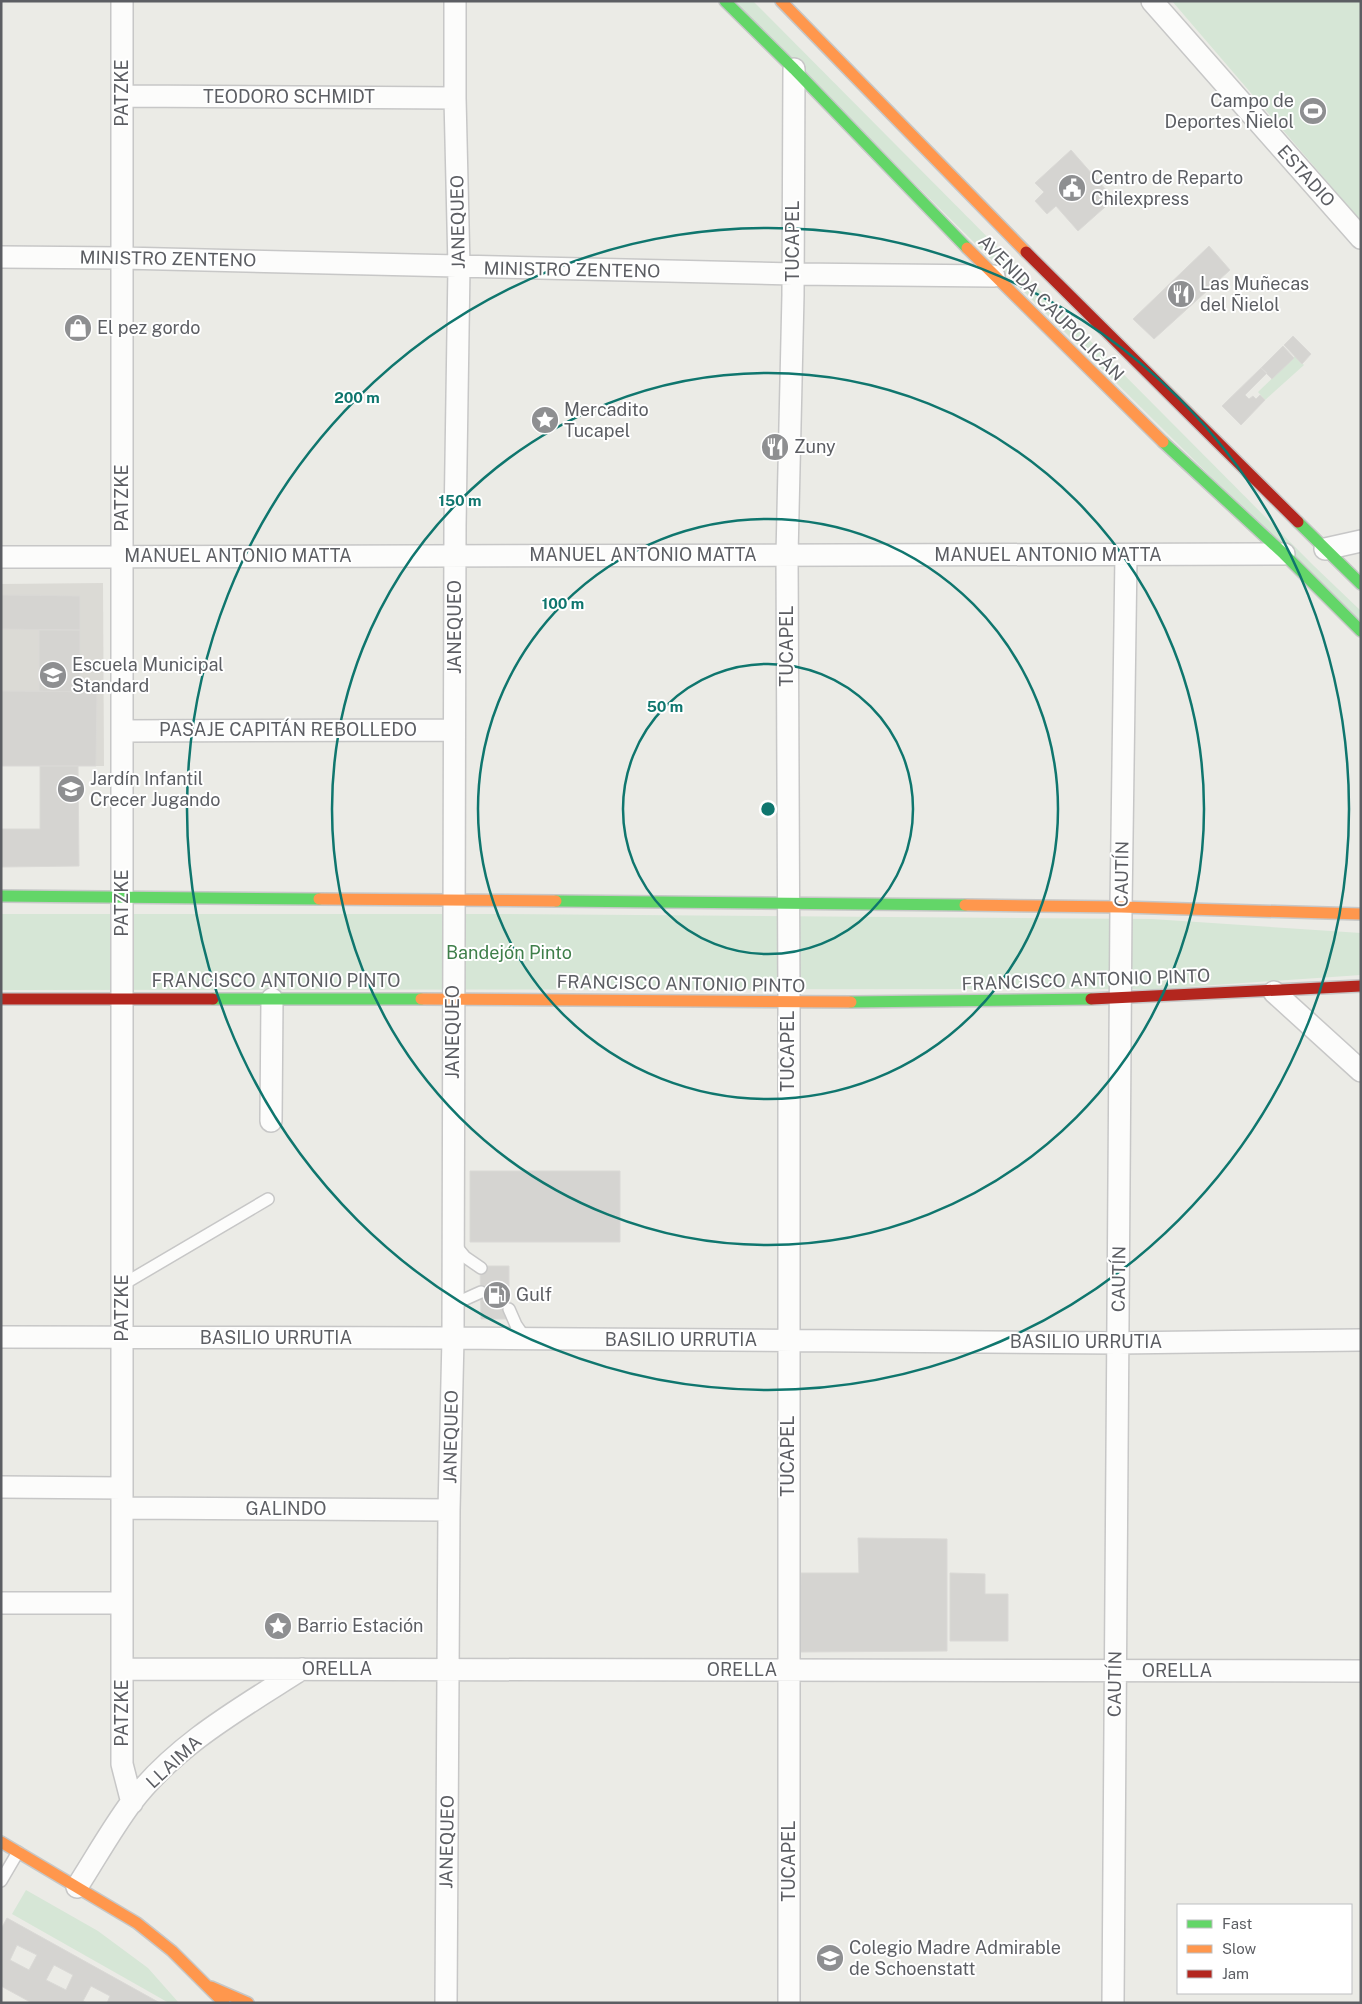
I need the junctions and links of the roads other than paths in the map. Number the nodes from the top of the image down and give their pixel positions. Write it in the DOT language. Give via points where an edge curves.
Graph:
graph roads {
  1 [pos="122,1"];
  2 [pos="455,1"];
  3 [pos="725,1"];
  4 [pos="781,1"];
  5 [pos="1152,1"];
  6 [pos="794,69"];
  7 [pos="122,96"];
  8 [pos="455,98"];
  9 [pos="1361,238"];
  10 [pos="1,257"];
  11 [pos="122,258"];
  12 [pos="459,267"];
  13 [pos="793,274"];
  14 [pos="1003,275"];
  15 [pos="1035,279"];
  16 [pos="1065,292"];
  17 [pos="1361,541"];
  18 [pos="1305,552"];
  19 [pos="786,555"];
  20 [pos="1126,555"];
  21 [pos="1,556"];
  22 [pos="122,556"];
  23 [pos="455,556"];
  24 [pos="1361,584"];
  25 [pos="1361,631"];
  26 [pos="454,730"];
  27 [pos="122,731"];
  28 [pos="1,896"];
  29 [pos="122,896"];
  30 [pos="454,902"];
  31 [pos="788,904"];
  32 [pos="1121,907"];
  33 [pos="1361,914"];
  34 [pos="1361,986"];
  35 [pos="1274,992"];
  36 [pos="122,998"];
  37 [pos="272,998"];
  38 [pos="1,999"];
  39 [pos="453,999"];
  40 [pos="1121,999"];
  41 [pos="789,1003"];
  42 [pos="1361,1070"];
  43 [pos="271,1121"];
  44 [pos="268,1199"];
  45 [pos="453,1241"];
  46 [pos="480,1268"];
  47 [pos="122,1285"];
  48 [pos="481,1292"];
  49 [pos="452,1308"];
  50 [pos="509,1309"];
  51 [pos="1,1337"];
  52 [pos="122,1337"];
  53 [pos="453,1338"];
  54 [pos="525,1338"];
  55 [pos="1361,1340"];
  56 [pos="788,1341"];
  57 [pos="1118,1343"];
  58 [pos="1,1486"];
  59 [pos="122,1498"];
  60 [pos="449,1510"];
  61 [pos="1,1603"];
  62 [pos="122,1603"];
  63 [pos="122,1669"];
  64 [pos="303,1669"];
  65 [pos="449,1670"];
  66 [pos="789,1670"];
  67 [pos="1115,1671"];
  68 [pos="1361,1671"];
  69 [pos="132,1803"];
  70 [pos="1,1842"];
  71 [pos="18,1852"];
  72 [pos="1,1881"];
  73 [pos="77,1887"];
  74 [pos="200,1981"];
  75 [pos="207,2003"];
  76 [pos="224,2003"];
  77 [pos="248,2003"];
  78 [pos="446,2003"];
  79 [pos="789,2003"];
  80 [pos="1113,2003"];
  1 -- 7 [label="street, PATZKE"];
  2 -- 8 [label="street, JANEQUEO"];
  3 -- 6 [label="main road, AVENIDA CAUPOLICÁN"];
  4 -- 16 [label="main road, AVENIDA CAUPOLICÁN"];
  5 -- 9 [label="street, ESTADIO"];
  6 -- 13 [label="street, TUCAPEL"];
  6 -- 14 [label="main road, AVENIDA CAUPOLICÁN"];
  7 -- 8 [label="street, TEODORO SCHMIDT"];
  7 -- 11 [label="street, PATZKE"];
  8 -- 12 [label="street, JANEQUEO"];
  10 -- 11 [label="street, MINISTRO ZENTENO"];
  11 -- 12 [label="street, MINISTRO ZENTENO"];
  11 -- 22 [label="street, PATZKE"];
  12 -- 13 [label="street, MINISTRO ZENTENO"];
  12 -- 23 [label="street, JANEQUEO"];
  13 -- 14 [label="street, MINISTRO ZENTENO"];
  13 -- 19 [label="street, TUCAPEL"];
  14 -- 18 [label="main road, AVENIDA CAUPOLICÁN" via="1136,417 1262,534"];
  15 -- 16 [label="main road"];
  16 -- 18 [label="main road, AVENIDA CAUPOLICÁN"];
  17 -- 18 [label="street, MANUEL ANTONIO MATTA"];
  18 -- 20 [label="street, MANUEL ANTONIO MATTA"];
  18 -- 24 [label="main road, AVENIDA CAUPOLICÁN"];
  18 -- 25 [label="main road, AVENIDA CAUPOLICÁN"];
  19 -- 20 [label="street, MANUEL ANTONIO MATTA"];
  19 -- 23 [label="street, MANUEL ANTONIO MATTA"];
  19 -- 31 [label="street, TUCAPEL"];
  20 -- 32 [label="street, CAUTÍN"];
  21 -- 22 [label="street, MANUEL ANTONIO MATTA"];
  22 -- 23 [label="street, MANUEL ANTONIO MATTA"];
  22 -- 27 [label="street, PATZKE"];
  23 -- 26 [label="street, JANEQUEO"];
  26 -- 27 [label="street, PASAJE CAPITÁN REBOLLEDO"];
  26 -- 30 [label="street, JANEQUEO"];
  27 -- 29 [label="street, PATZKE"];
  28 -- 29 [label="main road"];
  29 -- 30 [label="main road"];
  29 -- 36 [label="street, PATZKE"];
  30 -- 31 [label="main road"];
  30 -- 39 [label="street, JANEQUEO"];
  31 -- 32 [label="main road"];
  31 -- 41 [label="street, TUCAPEL"];
  32 -- 33 [label="main road"];
  32 -- 40 [label="street, CAUTÍN"];
  34 -- 35 [label="main road, FRANCISCO ANTONIO PINTO"];
  35 -- 40 [label="main road, FRANCISCO ANTONIO PINTO"];
  35 -- 42 [label="street"];
  36 -- 37 [label="main road, FRANCISCO ANTONIO PINTO"];
  36 -- 38 [label="main road, FRANCISCO ANTONIO PINTO"];
  36 -- 47 [label="street, PATZKE"];
  37 -- 39 [label="main road, FRANCISCO ANTONIO PINTO"];
  37 -- 43 [label="street"];
  39 -- 41 [label="main road, FRANCISCO ANTONIO PINTO"];
  39 -- 45 [label="street, JANEQUEO"];
  40 -- 41 [label="main road, FRANCISCO ANTONIO PINTO"];
  40 -- 57 [label="street, CAUTÍN"];
  41 -- 56 [label="street, TUCAPEL"];
  44 -- 47 [label="lane"];
  45 -- 46 [label="lane"];
  45 -- 49 [label="street, JANEQUEO"];
  47 -- 52 [label="street, PATZKE"];
  48 -- 49 [label="lane"];
  49 -- 53 [label="street, JANEQUEO"];
  50 -- 54 [label="lane"];
  51 -- 52 [label="street, BASILIO URRUTIA"];
  52 -- 53 [label="street, BASILIO URRUTIA"];
  52 -- 59 [label="street, PATZKE"];
  53 -- 54 [label="street, BASILIO URRUTIA"];
  53 -- 60 [label="street, JANEQUEO"];
  54 -- 56 [label="street, BASILIO URRUTIA"];
  55 -- 57 [label="street, BASILIO URRUTIA"];
  56 -- 57 [label="street, BASILIO URRUTIA"];
  56 -- 66 [label="street, TUCAPEL"];
  57 -- 67 [label="street, CAUTÍN"];
  58 -- 59 [label="street, GALINDO"];
  59 -- 60 [label="street, GALINDO"];
  59 -- 62 [label="street, PATZKE"];
  60 -- 65 [label="street, JANEQUEO"];
  61 -- 62 [label="street"];
  62 -- 63 [label="street, PATZKE"];
  63 -- 64 [label="street, ORELLA"];
  63 -- 69 [label="street, PATZKE" via="122,1764"];
  64 -- 65 [label="street, ORELLA"];
  64 -- 69 [label="street, LLAIMA" via="216,1724 172,1759"];
  65 -- 66 [label="street, ORELLA"];
  65 -- 78 [label="street, JANEQUEO"];
  66 -- 67 [label="street, ORELLA"];
  66 -- 79 [label="street, TUCAPEL"];
  67 -- 68 [label="street, ORELLA"];
  67 -- 80 [label="street, CAUTÍN"];
  69 -- 73 [label="street, LLAIMA"];
  70 -- 71 [label="main road"];
  71 -- 72 [label="lane"];
  71 -- 73 [label="main road"];
  73 -- 74 [label="main road" via="155,1936"];
  74 -- 75 [label="main road"];
  74 -- 76 [label="main road"];
  74 -- 77 [label="main road"];
}
